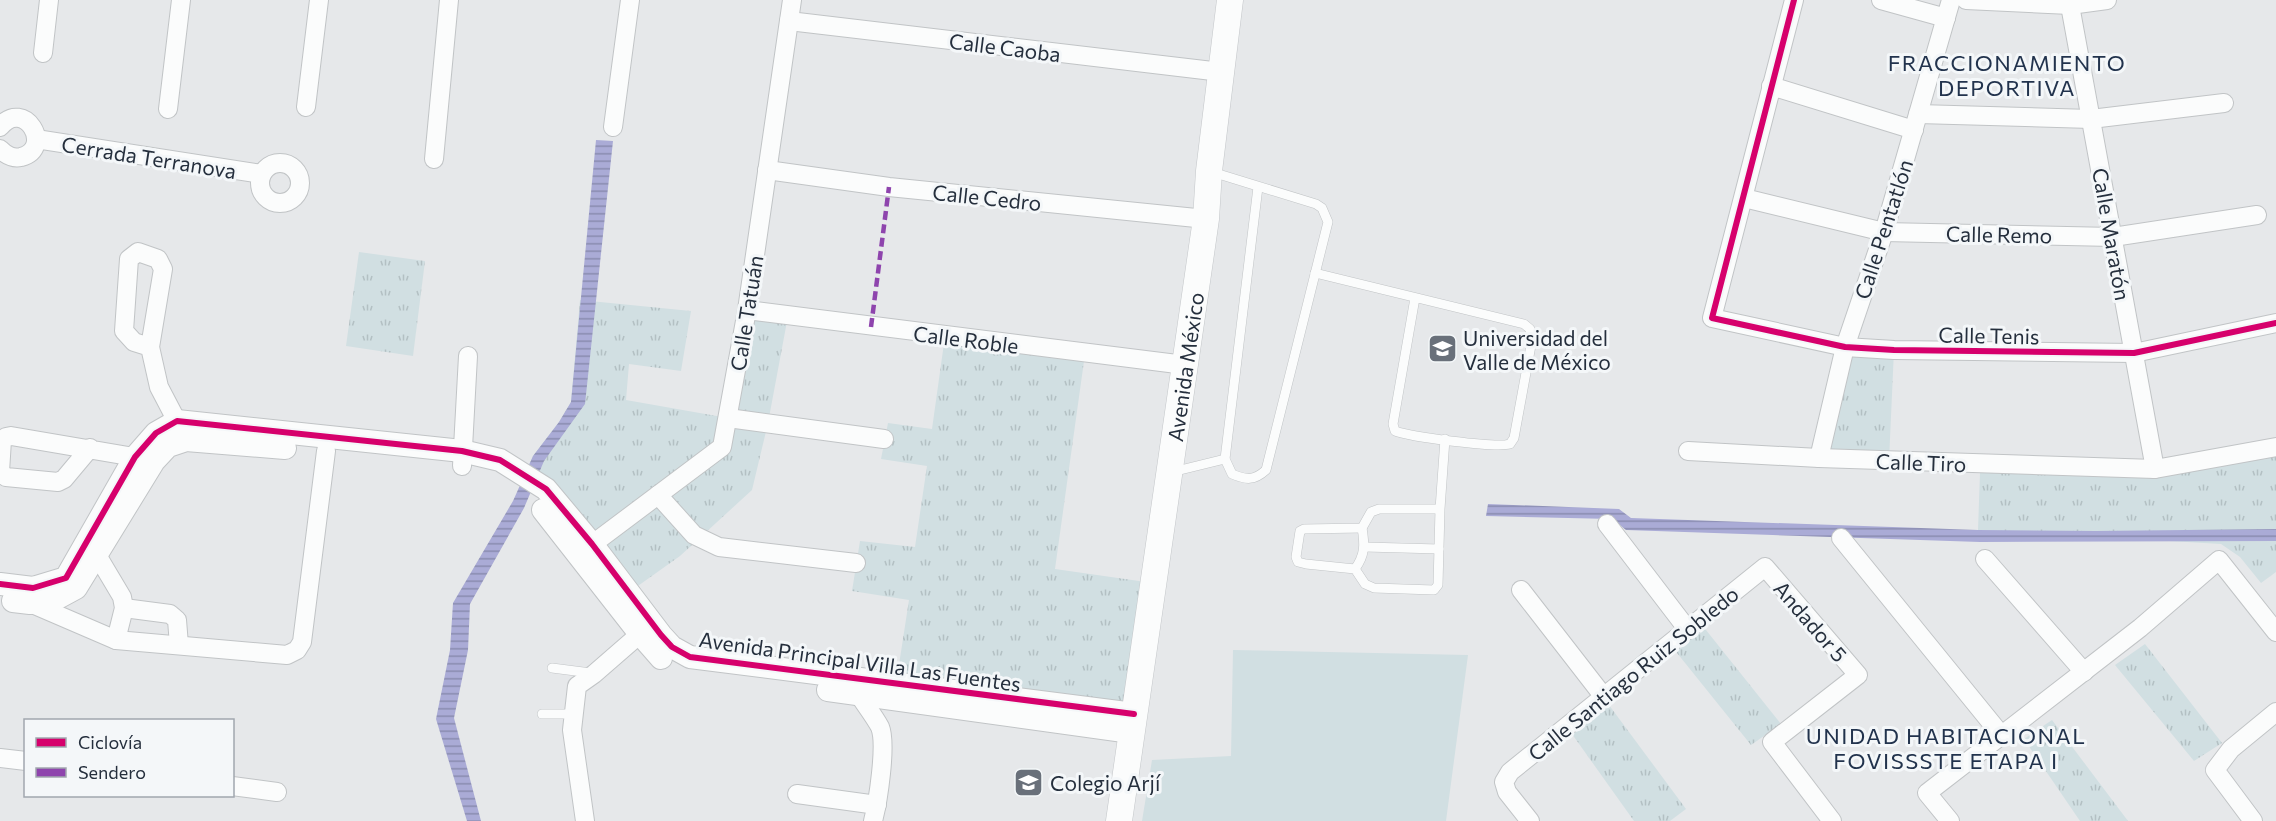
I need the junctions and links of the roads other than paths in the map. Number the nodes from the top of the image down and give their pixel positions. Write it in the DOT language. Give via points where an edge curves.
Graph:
graph roads {
  1 [pos="49,0"];
  2 [pos="181,0"];
  3 [pos="319,0"];
  4 [pos="449,0"];
  5 [pos="630,0"];
  6 [pos="792,0"];
  7 [pos="1230,0"];
  8 [pos="1794,0"];
  9 [pos="1881,0"];
  10 [pos="1952,0"];
  11 [pos="1966,0"];
  12 [pos="2107,0"];
  13 [pos="2070,3"];
  14 [pos="1946,18"];
  15 [pos="789,21"];
  16 [pos="44,53"];
  17 [pos="1221,72"];
  18 [pos="1771,86"];
  19 [pos="2224,103"];
  20 [pos="306,107"];
  21 [pos="168,109"];
  22 [pos="2091,119"];
  23 [pos="1916,122"];
  24 [pos="0,127"];
  25 [pos="613,127"];
  26 [pos="36,139"];
  27 [pos="0,149"];
  28 [pos="434,159"];
  29 [pos="768,170"];
  30 [pos="1209,171"];
  31 [pos="262,174"];
  32 [pos="1258,188"];
  33 [pos="1744,198"];
  34 [pos="2257,215"];
  35 [pos="1206,219"];
  36 [pos="1884,232"];
  37 [pos="2113,237"];
  38 [pos="1315,273"];
  39 [pos="1415,298"];
  40 [pos="747,310"];
  41 [pos="2276,322"];
  42 [pos="150,347"];
  43 [pos="1845,347"];
  44 [pos="2134,353"];
  45 [pos="468,356"];
  46 [pos="1185,365"];
  47 [pos="728,418"];
  48 [pos="182,431"];
  49 [pos="1445,439"];
  50 [pos="884,440"];
  51 [pos="2276,447"];
  52 [pos="90,448"];
  53 [pos="326,451"];
  54 [pos="1688,452"];
  55 [pos="1819,458"];
  56 [pos="144,459"];
  57 [pos="462,459"];
  58 [pos="1225,459"];
  59 [pos="2155,469"];
  60 [pos="1169,473"];
  61 [pos="658,495"];
  62 [pos="1440,509"];
  63 [pos="1607,524"];
  64 [pos="1362,528"];
  65 [pos="1841,538"];
  66 [pos="1365,547"];
  67 [pos="585,549"];
  68 [pos="1439,549"];
  69 [pos="97,555"];
  70 [pos="1985,559"];
  71 [pos="856,563"];
  72 [pos="1765,567"];
  73 [pos="1355,569"];
  74 [pos="0,584"];
  75 [pos="1521,590"];
  76 [pos="0,600"];
  77 [pos="30,603"];
  78 [pos="124,608"];
  79 [pos="1688,630"];
  80 [pos="2276,632"];
  81 [pos="640,634"];
  82 [pos="116,640"];
  83 [pos="179,645"];
  84 [pos="552,668"];
  85 [pos="2084,672"];
  86 [pos="594,674"];
  87 [pos="859,695"];
  88 [pos="1604,697"];
  89 [pos="2276,712"];
  90 [pos="542,714"];
  91 [pos="573,714"];
  92 [pos="1132,723"];
  93 [pos="2002,736"];
  94 [pos="0,758"];
  95 [pos="24,761"];
  96 [pos="234,786"];
  97 [pos="277,792"];
  98 [pos="797,794"];
  99 [pos="875,813"];
  100 [pos="585,821"];
  101 [pos="1119,821"];
  102 [pos="1530,821"];
  103 [pos="1832,821"];
  104 [pos="1950,821"];
  105 [pos="2253,821"];
  1 -- 16 [label="street"];
  2 -- 21 [label="street"];
  3 -- 20 [label="street"];
  4 -- 28 [label="street"];
  5 -- 25 [label="street"];
  6 -- 15 [label="street, Calle Tatuán"];
  7 -- 17 [label="main road, Avenida México"];
  8 -- 18 [label="street"];
  9 -- 14 [label="street"];
  10 -- 14 [label="street, Calle Pentatlón"];
  11 -- 13 [label="street"];
  12 -- 13 [label="street"];
  13 -- 22 [label="street, Calle Maratón"];
  14 -- 23 [label="street, Calle Pentatlón"];
  15 -- 17 [label="street, Calle Caoba"];
  15 -- 29 [label="street, Calle Tatuán"];
  17 -- 30 [label="main road, Avenida México"];
  18 -- 23 [label="street"];
  18 -- 33 [label="street"];
  19 -- 22 [label="street"];
  22 -- 23 [label="street"];
  22 -- 37 [label="street, Calle Maratón"];
  23 -- 36 [label="street, Calle Pentatlón"];
  24 -- 26 [label="street" via="10,119 25,120"];
  26 -- 27 [label="street" via="34,147 22,157 7,156"];
  26 -- 31 [label="street, Cerrada Terranova"];
  29 -- 35 [label="street, Calle Cedro" via="889,187"];
  29 -- 40 [label="street, Calle Tatuán"];
  30 -- 32 [label="lane"];
  30 -- 35 [label="main road, Avenida México"];
  32 -- 38 [label="lane" via="1322,208 1328,222"];
  32 -- 58 [label="lane"];
  33 -- 36 [label="street, Calle Remo"];
  33 -- 43 [label="street, Calle Tenis" via="1712,318"];
  34 -- 37 [label="street, Calle Remo"];
  35 -- 46 [label="main road, Avenida México"];
  36 -- 37 [label="street, Calle Remo"];
  36 -- 43 [label="street, Calle Pentatlón"];
  37 -- 44 [label="street, Calle Maratón"];
  38 -- 39 [label="lane"];
  38 -- 58 [label="lane" via="1266,470 1257,478 1245,479 1232,474"];
  39 -- 49 [label="lane" via="1393,424 1395,431 1402,434"];
  39 -- 49 [label="lane" via="1524,324 1530,329 1532,340 1510,444"];
  40 -- 46 [label="street, Calle Roble"];
  40 -- 47 [label="street, Calle Tatuán"];
  41 -- 44 [label="street, Calle Tenis"];
  42 -- 42 [label="street" via="134,342 124,332 129,259 138,252 158,259 163,268"];
  42 -- 48 [label="street" via="159,387"];
  43 -- 44 [label="street, Calle Tenis"];
  43 -- 55 [label="street, Calle Pentatlón"];
  44 -- 59 [label="street, Calle Maratón"];
  45 -- 57 [label="street"];
  46 -- 60 [label="main road, Avenida México"];
  47 -- 50 [label="street"];
  47 -- 61 [label="street, Calle Tatuán" via="722,447"];
  48 -- 53 [label="street, Avenida Principal Villa Las Fuentes"];
  48 -- 56 [label="street" via="168,446"];
  48 -- 57 [label="street, Avenida Principal Villa Las Fuentes"];
  49 -- 62 [label="lane"];
  51 -- 59 [label="street, Calle Tiro"];
  52 -- 52 [label="street" via="58,482 6,477 0,472 2,440 6,437"];
  52 -- 56 [label="street"];
  53 -- 57 [label="street, Avenida Principal Villa Las Fuentes"];
  53 -- 83 [label="street" via="302,642 297,650 287,655"];
  54 -- 55 [label="street, Calle Tiro"];
  55 -- 59 [label="street, Calle Tiro"];
  56 -- 69 [label="street"];
  56 -- 74 [label="street" via="66,578 33,588"];
  57 -- 67 [label="street, Avenida Principal Villa Las Fuentes" via="498,475 533,498"];
  58 -- 60 [label="lane"];
  60 -- 92 [label="main road, Avenida México"];
  61 -- 67 [label="street, Calle Tatuán"];
  61 -- 71 [label="street" via="694,536 719,548"];
  62 -- 64 [label="lane" via="1379,509 1371,512"];
  62 -- 68 [label="lane"];
  63 -- 79 [label="street"];
  64 -- 66 [label="lane"];
  64 -- 73 [label="lane" via="1300,531 1298,562"];
  65 -- 93 [label="street"];
  66 -- 68 [label="lane"];
  66 -- 73 [label="lane"];
  67 -- 81 [label="street, Avenida Principal Villa Las Fuentes"];
  67 -- 92 [label="street, Avenida Principal Villa Las Fuentes" via="672,647 690,657"];
  68 -- 73 [label="lane" via="1438,585 1434,590 1374,588 1365,584"];
  69 -- 77 [label="street" via="76,588 52,601"];
  69 -- 78 [label="street" via="122,597"];
  70 -- 85 [label="street"];
  72 -- 79 [label="street, Calle Santiago Ruiz Sobledo"];
  72 -- 103 [label="street, Andador 5" via="1858,675 1772,742"];
  75 -- 88 [label="street"];
  76 -- 77 [label="street"];
  77 -- 82 [label="street"];
  78 -- 82 [label="street"];
  78 -- 83 [label="street" via="170,614 177,620"];
  79 -- 88 [label="street, Calle Santiago Ruiz Sobledo"];
  80 -- 85 [label="street" via="2218,560"];
  81 -- 86 [label="street"];
  81 -- 87 [label="street, Avenida Principal Villa Las Fuentes" via="662,659 685,668"];
  82 -- 83 [label="street"];
  84 -- 86 [label="lane"];
  85 -- 93 [label="street"];
  86 -- 91 [label="street" via="577,686"];
  87 -- 92 [label="street, Avenida Principal Villa Las Fuentes"];
  87 -- 99 [label="street" via="881,729 882,768"];
  88 -- 102 [label="street, Calle Santiago Ruiz Sobledo" via="1510,772 1504,782 1507,792"];
  89 -- 105 [label="street" via="2231,749 2216,770"];
  90 -- 91 [label="lane"];
  91 -- 100 [label="street"];
  92 -- 101 [label="main road, Avenida México"];
  93 -- 104 [label="street" via="1927,793"];
  94 -- 95 [label="street"];
  96 -- 97 [label="street"];
  98 -- 99 [label="street"];
}
